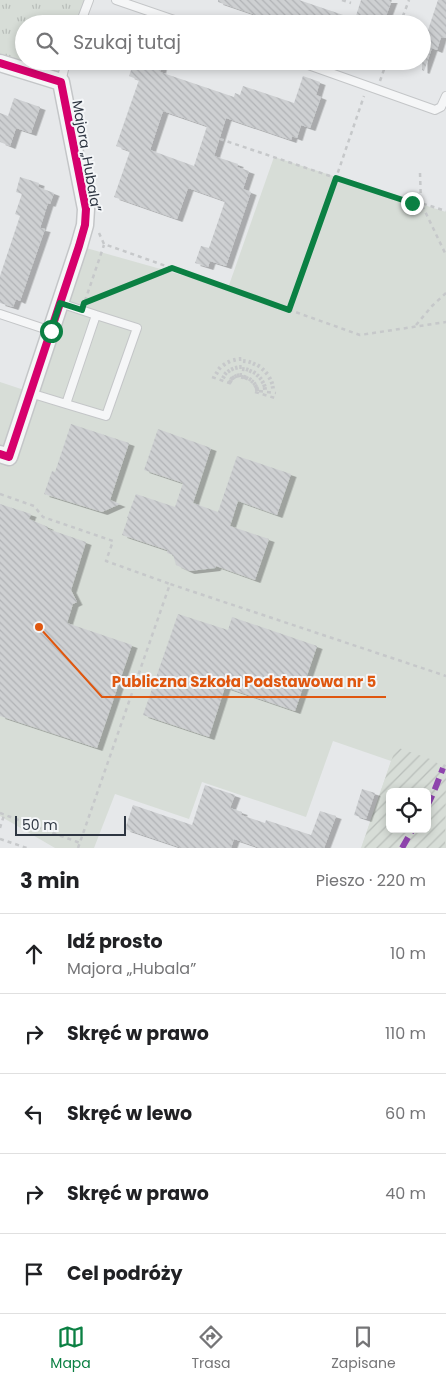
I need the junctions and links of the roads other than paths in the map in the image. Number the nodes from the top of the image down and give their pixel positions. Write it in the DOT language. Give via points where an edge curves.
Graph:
graph roads {
  1 [pos="89,0"];
  2 [pos="116,0"];
  3 [pos="83,15"];
  4 [pos="160,15"];
  5 [pos="0,63"];
  6 [pos="15,68"];
  7 [pos="22,70"];
  8 [pos="64,70"];
  9 [pos="323,70"];
  10 [pos="61,82"];
  11 [pos="446,96"];
  12 [pos="60,303"];
  13 [pos="0,314"];
  14 [pos="96,315"];
  15 [pos="51,331"];
  16 [pos="30,393"];
  17 [pos="66,404"];
  18 [pos="0,454"];
  1 -- 3 [label="lane"];
  2 -- 4 [label="lane"];
  5 -- 6 [label="street"];
  7 -- 10 [label="street"];
  8 -- 10 [label="lane"];
  9 -- 11 [label="lane" via="435,110 441,108"];
  10 -- 12 [label="street, Majora „Hubala”" via="86,217"];
  12 -- 14 [label="lane"];
  12 -- 15 [label="street, Majora „Hubala”"];
  13 -- 15 [label="lane"];
  14 -- 17 [label="lane"];
  14 -- 17 [label="lane" via="136,328 132,343 106,416"];
  15 -- 16 [label="street, Majora „Hubala”"];
  16 -- 17 [label="lane"];
  16 -- 18 [label="street, Majora „Hubala”" via="8,457"];
}
